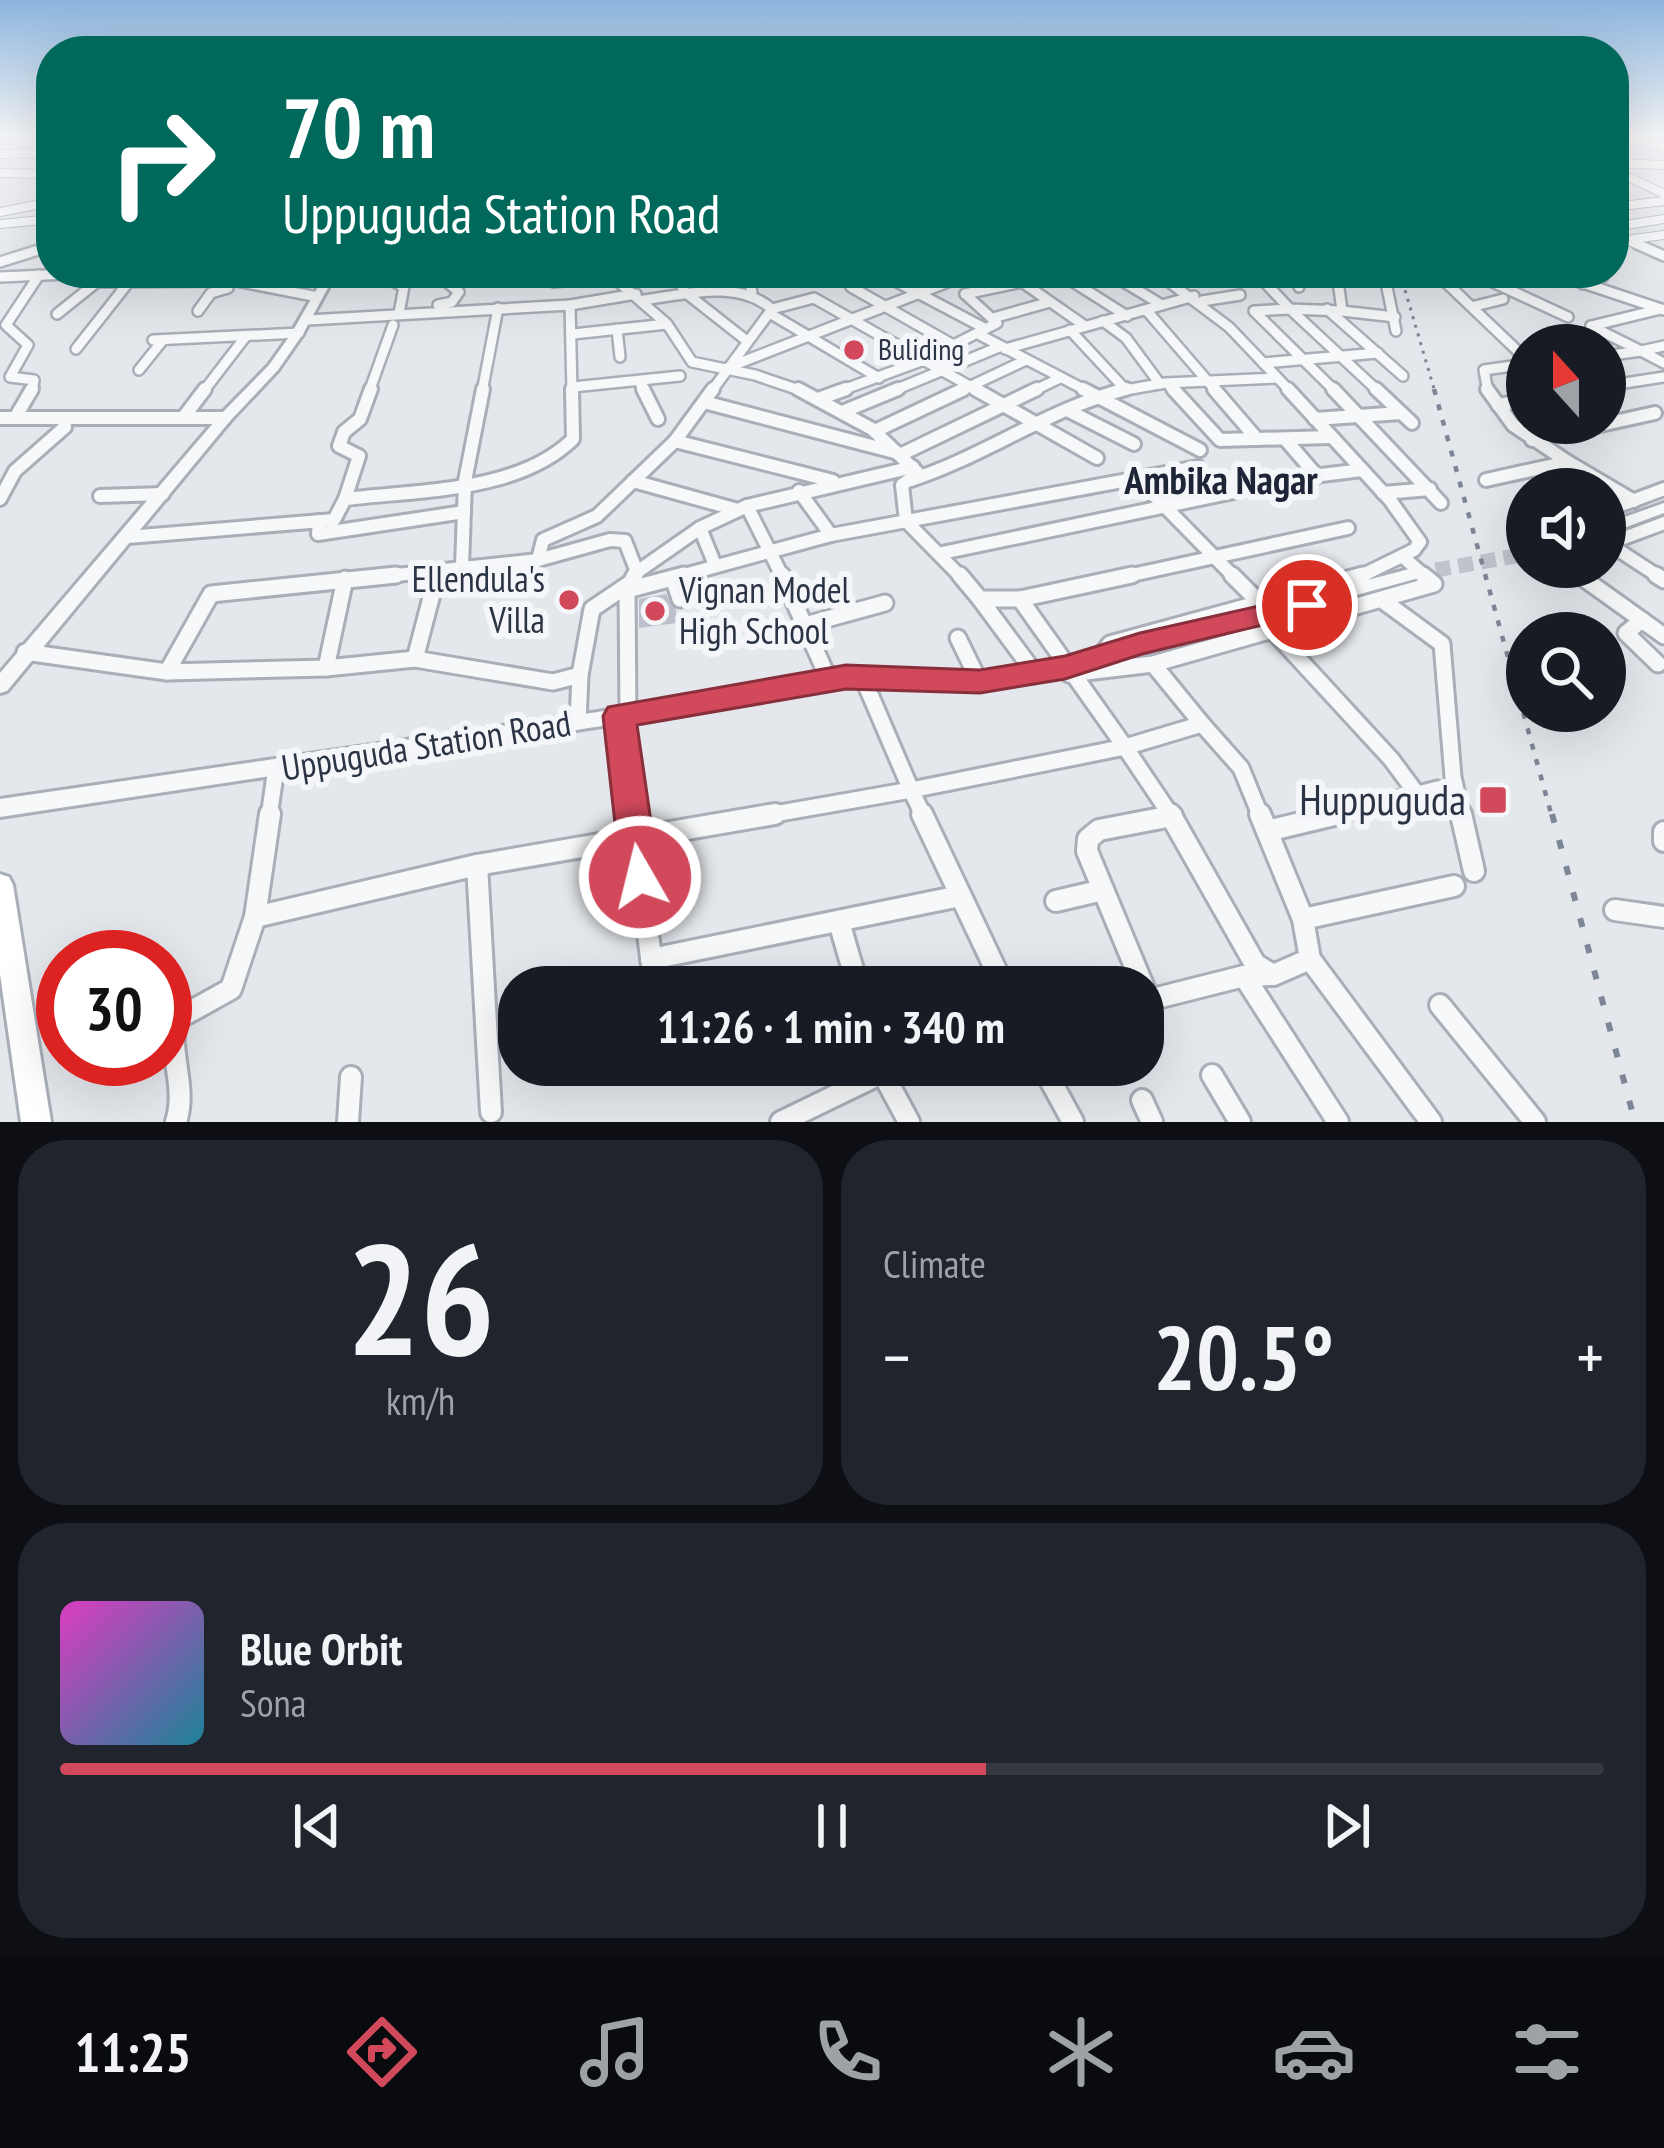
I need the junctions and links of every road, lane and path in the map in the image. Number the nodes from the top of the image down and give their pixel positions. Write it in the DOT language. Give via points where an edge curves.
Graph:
graph roads {
  1 [pos="1664,197"];
  2 [pos="36,203"];
  3 [pos="1629,205"];
  4 [pos="1,215"];
  5 [pos="36,219"];
  6 [pos="1664,219"];
  7 [pos="1629,227"];
  8 [pos="1664,235"];
  9 [pos="1629,240"];
  10 [pos="1629,241"];
  11 [pos="1641,246"];
  12 [pos="36,247"];
  13 [pos="1629,248"];
  14 [pos="36,250"];
  15 [pos="0,251"];
  16 [pos="1664,255"];
  17 [pos="0,262"];
  18 [pos="36,275"];
  19 [pos="0,277"];
  20 [pos="36,280"];
  21 [pos="86,288"];
  22 [pos="124,288"];
  23 [pos="234,288"];
  24 [pos="282,288"];
  25 [pos="323,288"];
  26 [pos="404,288"];
  27 [pos="458,288"];
  28 [pos="636,288"];
  29 [pos="641,288"];
  30 [pos="648,288"];
  31 [pos="683,288"];
  32 [pos="709,288"];
  33 [pos="726,288"];
  34 [pos="751,288"];
  35 [pos="853,288"];
  36 [pos="909,288"];
  37 [pos="932,288"];
  38 [pos="994,288"];
  39 [pos="1030,288"];
  40 [pos="1085,288"];
  41 [pos="1134,288"];
  42 [pos="1183,288"];
  43 [pos="1270,288"];
  44 [pos="1338,288"];
  45 [pos="1388,288"];
  46 [pos="1455,288"];
  47 [pos="1506,288"];
  48 [pos="1595,288"];
  49 [pos="711,291"];
  50 [pos="752,292"];
  51 [pos="686,293"];
  52 [pos="728,293"];
  53 [pos="919,293"];
  54 [pos="1240,295"];
  55 [pos="318,297"];
  56 [pos="1198,298"];
  57 [pos="1503,299"];
  58 [pos="1049,302"];
  59 [pos="570,305"];
  60 [pos="1162,305"];
  61 [pos="1475,306"];
  62 [pos="887,307"];
  63 [pos="498,308"];
  64 [pos="1290,309"];
  65 [pos="1328,309"];
  66 [pos="1663,310"];
  67 [pos="198,311"];
  68 [pos="1342,311"];
  69 [pos="772,312"];
  70 [pos="1148,312"];
  71 [pos="57,314"];
  72 [pos="401,315"];
  73 [pos="1126,316"];
  74 [pos="1395,317"];
  75 [pos="1568,317"];
  76 [pos="853,319"];
  77 [pos="1103,321"];
  78 [pos="667,324"];
  79 [pos="304,326"];
  80 [pos="1085,326"];
  81 [pos="986,327"];
  82 [pos="617,329"];
  83 [pos="1070,330"];
  84 [pos="1396,331"];
  85 [pos="1496,333"];
  86 [pos="1506,333"];
  87 [pos="573,334"];
  88 [pos="246,336"];
  89 [pos="808,337"];
  90 [pos="747,341"];
  91 [pos="1506,342"];
  92 [pos="955,346"];
  93 [pos="1664,346"];
  94 [pos="1002,348"];
  95 [pos="76,349"];
  96 [pos="1641,351"];
  97 [pos="1378,353"];
  98 [pos="1626,353"];
  99 [pos="1342,356"];
  100 [pos="620,357"];
  101 [pos="1303,359"];
  102 [pos="924,360"];
  103 [pos="1026,360"];
  104 [pos="1263,362"];
  105 [pos="1664,363"];
  106 [pos="1506,366"];
  107 [pos="728,367"];
  108 [pos="139,370"];
  109 [pos="940,370"];
  110 [pos="680,376"];
  111 [pos="1402,376"];
  112 [pos="1277,377"];
  113 [pos="1664,377"];
  114 [pos="879,378"];
  115 [pos="1060,378"];
  116 [pos="1210,381"];
  117 [pos="639,382"];
  118 [pos="1626,383"];
  119 [pos="1164,384"];
  120 [pos="573,387"];
  121 [pos="968,387"];
  122 [pos="1124,388"];
  123 [pos="1097,397"];
  124 [pos="821,398"];
  125 [pos="704,402"];
  126 [pos="1506,403"];
  127 [pos="1498,404"];
  128 [pos="1002,406"];
  129 [pos="1067,410"];
  130 [pos="842,412"];
  131 [pos="1506,412"];
  132 [pos="1655,413"];
  133 [pos="1361,416"];
  134 [pos="0,418"];
  135 [pos="15,418"];
  136 [pos="63,418"];
  137 [pos="182,418"];
  138 [pos="225,418"];
  139 [pos="658,419"];
  140 [pos="1315,419"];
  141 [pos="1626,419"];
  142 [pos="1033,425"];
  143 [pos="875,431"];
  144 [pos="1331,437"];
  145 [pos="1285,439"];
  146 [pos="1257,440"];
  147 [pos="676,441"];
  148 [pos="1539,444"];
  149 [pos="1134,445"];
  150 [pos="1200,450"];
  151 [pos="902,454"];
  152 [pos="1096,458"];
  153 [pos="1568,462"];
  154 [pos="913,467"];
  155 [pos="1198,467"];
  156 [pos="1362,470"];
  157 [pos="1317,476"];
  158 [pos="1137,478"];
  159 [pos="1486,480"];
  160 [pos="465,481"];
  161 [pos="633,481"];
  162 [pos="906,481"];
  163 [pos="840,482"];
  164 [pos="1430,489"];
  165 [pos="1664,489"];
  166 [pos="799,491"];
  167 [pos="1383,493"];
  168 [pos="163,494"];
  169 [pos="100,496"];
  170 [pos="0,500"];
  171 [pos="345,500"];
  172 [pos="1634,501"];
  173 [pos="1442,503"];
  174 [pos="1626,504"];
  175 [pos="1168,507"];
  176 [pos="742,508"];
  177 [pos="1664,508"];
  178 [pos="464,512"];
  179 [pos="319,521"];
  180 [pos="907,521"];
  181 [pos="1661,527"];
  182 [pos="700,528"];
  183 [pos="1348,528"];
  184 [pos="1626,529"];
  185 [pos="1626,535"];
  186 [pos="831,536"];
  187 [pos="128,537"];
  188 [pos="772,552"];
  189 [pos="942,553"];
  190 [pos="1626,554"];
  191 [pos="1213,557"];
  192 [pos="538,560"];
  193 [pos="715,565"];
  194 [pos="1407,565"];
  195 [pos="462,567"];
  196 [pos="438,569"];
  197 [pos="673,578"];
  198 [pos="344,579"];
  199 [pos="1664,580"];
  200 [pos="631,582"];
  201 [pos="1597,588"];
  202 [pos="680,599"];
  203 [pos="980,599"];
  204 [pos="1020,599"];
  205 [pos="1382,600"];
  206 [pos="885,604"];
  207 [pos="1263,606"];
  208 [pos="1642,620"];
  209 [pos="805,625"];
  210 [pos="1275,633"];
  211 [pos="1664,636"];
  212 [pos="958,638"];
  213 [pos="25,652"];
  214 [pos="1100,657"];
  215 [pos="415,659"];
  216 [pos="1153,664"];
  217 [pos="1658,664"];
  218 [pos="326,668"];
  219 [pos="1067,670"];
  220 [pos="167,672"];
  221 [pos="1034,672"];
  222 [pos="580,675"];
  223 [pos="863,678"];
  224 [pos="829,680"];
  225 [pos="980,681"];
  226 [pos="0,686"];
  227 [pos="623,716"];
  228 [pos="578,722"];
  229 [pos="1202,724"];
  230 [pos="1125,747"];
  231 [pos="276,768"];
  232 [pos="1438,789"];
  233 [pos="911,790"];
  234 [pos="1417,794"];
  235 [pos="0,808"];
  236 [pos="1172,816"];
  237 [pos="1267,831"];
  238 [pos="1664,832"];
  239 [pos="634,836"];
  240 [pos="1664,842"];
  241 [pos="477,865"];
  242 [pos="1474,871"];
  243 [pos="0,885"];
  244 [pos="1454,886"];
  245 [pos="1102,890"];
  246 [pos="960,896"];
  247 [pos="1056,901"];
  248 [pos="1615,910"];
  249 [pos="255,916"];
  250 [pos="1664,917"];
  251 [pos="1303,919"];
  252 [pos="839,922"];
  253 [pos="5,958"];
  254 [pos="651,959"];
  255 [pos="1310,959"];
  256 [pos="652,966"];
  257 [pos="852,966"];
  258 [pos="994,966"];
  259 [pos="1132,966"];
  260 [pos="1273,975"];
  261 [pos="1244,976"];
  262 [pos="1164,996"];
  263 [pos="1440,1005"];
  264 [pos="192,1009"];
  265 [pos="1212,1075"];
  266 [pos="351,1077"];
  267 [pos="179,1086"];
  268 [pos="849,1086"];
  269 [pos="890,1086"];
  270 [pos="1053,1086"];
  271 [pos="491,1112"];
  272 [pos="36,1122"];
  273 [pos="176,1122"];
  274 [pos="348,1122"];
  275 [pos="781,1122"];
  276 [pos="909,1122"];
  277 [pos="1073,1122"];
  278 [pos="1240,1122"];
  279 [pos="1337,1122"];
  280 [pos="1431,1122"];
  281 [pos="1535,1122"];
  1 -- 3 [label="street"];
  2 -- 4 [label="street"];
  4 -- 5 [label="street"];
  6 -- 7 [label="street"];
  8 -- 9 [label="street"];
  10 -- 11 [label="street"];
  11 -- 13 [label="street"];
  11 -- 16 [label="street"];
  12 -- 15 [label="street"];
  14 -- 17 [label="street"];
  18 -- 19 [label="street"];
  20 -- 135 [label="street" via="6,325 28,345 10,377 34,380"];
  21 -- 71 [label="street"];
  22 -- 95 [label="street"];
  23 -- 67 [label="street" via="214,292"];
  24 -- 55 [label="street"];
  25 -- 55 [label="street"];
  26 -- 72 [label="street"];
  27 -- 72 [label="street" via="457,299"];
  28 -- 59 [label="street"];
  29 -- 78 [label="street"];
  30 -- 51 [label="street"];
  31 -- 51 [label="street"];
  32 -- 49 [label="street"];
  33 -- 52 [label="street"];
  34 -- 50 [label="street"];
  35 -- 62 [label="street"];
  36 -- 53 [label="street"];
  37 -- 53 [label="street"];
  38 -- 81 [label="street" via="965,294"];
  39 -- 58 [label="street"];
  40 -- 73 [label="street"];
  41 -- 60 [label="street"];
  42 -- 56 [label="street"];
  43 -- 64 [label="street"];
  44 -- 68 [label="street"];
  45 -- 74 [label="street"];
  46 -- 61 [label="street"];
  47 -- 75 [label="street"];
  48 -- 66 [label="street"];
  49 -- 51 [label="street"];
  49 -- 52 [label="street"];
  50 -- 52 [label="street"];
  50 -- 69 [label="street"];
  51 -- 90 [label="street"];
  53 -- 62 [label="street"];
  53 -- 81 [label="street"];
  54 -- 56 [label="street"];
  55 -- 79 [label="street"];
  56 -- 60 [label="street"];
  56 -- 104 [label="street"];
  57 -- 61 [label="street"];
  58 -- 80 [label="street"];
  58 -- 81 [label="street"];
  59 -- 63 [label="street"];
  59 -- 87 [label="street"];
  60 -- 70 [label="street"];
  61 -- 85 [label="street"];
  62 -- 76 [label="street"];
  62 -- 92 [label="street"];
  63 -- 72 [label="street"];
  63 -- 160 [label="street"];
  64 -- 65 [label="street"];
  64 -- 99 [label="street"];
  64 -- 101 [label="street" via="1254,311"];
  65 -- 68 [label="street"];
  65 -- 97 [label="street"];
  66 -- 96 [label="street" via="1591,326"];
  68 -- 74 [label="street"];
  69 -- 76 [label="street" via="814,298"];
  69 -- 89 [label="street"];
  69 -- 90 [label="street"];
  70 -- 73 [label="street"];
  70 -- 116 [label="street"];
  72 -- 79 [label="street"];
  72 -- 171 [label="street" via="360,419 339,446 359,457"];
  73 -- 77 [label="street"];
  74 -- 84 [label="street"];
  76 -- 89 [label="street"];
  76 -- 102 [label="street"];
  77 -- 80 [label="street"];
  77 -- 119 [label="street"];
  78 -- 82 [label="street"];
  78 -- 107 [label="street" via="692,362"];
  79 -- 88 [label="street"];
  79 -- 138 [label="street" via="268,380"];
  80 -- 83 [label="street"];
  81 -- 92 [label="street"];
  81 -- 94 [label="street"];
  82 -- 87 [label="street"];
  82 -- 100 [label="street"];
  83 -- 94 [label="street"];
  83 -- 122 [label="street"];
  85 -- 86 [label="street"];
  85 -- 91 [label="street"];
  87 -- 120 [label="street"];
  88 -- 108 [label="street" via="158,340"];
  88 -- 137 [label="street"];
  89 -- 107 [label="street"];
  89 -- 114 [label="street"];
  90 -- 107 [label="street"];
  92 -- 102 [label="street"];
  93 -- 96 [label="street"];
  94 -- 103 [label="street"];
  94 -- 109 [label="street"];
  96 -- 98 [label="street"];
  96 -- 105 [label="street"];
  97 -- 99 [label="street"];
  97 -- 111 [label="street"];
  99 -- 101 [label="street"];
  99 -- 133 [label="street" via="1406,418"];
  101 -- 104 [label="street"];
  101 -- 133 [label="street"];
  102 -- 109 [label="street"];
  102 -- 114 [label="street"];
  103 -- 115 [label="street"];
  103 -- 121 [label="street"];
  104 -- 112 [label="street"];
  106 -- 127 [label="street" via="1484,370"];
  107 -- 124 [label="street"];
  107 -- 125 [label="street"];
  109 -- 121 [label="street"];
  109 -- 130 [label="street"];
  110 -- 117 [label="street"];
  112 -- 116 [label="street"];
  112 -- 140 [label="street"];
  113 -- 118 [label="street"];
  114 -- 124 [label="street"];
  115 -- 123 [label="street"];
  115 -- 128 [label="street"];
  116 -- 119 [label="street"];
  116 -- 146 [label="street"];
  117 -- 120 [label="street"];
  117 -- 139 [label="street"];
  119 -- 122 [label="street"];
  119 -- 146 [label="street" via="1220,440"];
  120 -- 160 [label="street" via="573,439 564,452"];
  121 -- 128 [label="street"];
  121 -- 143 [label="street"];
  122 -- 123 [label="street"];
  123 -- 129 [label="street"];
  123 -- 150 [label="street"];
  124 -- 130 [label="street"];
  125 -- 147 [label="street"];
  125 -- 151 [label="street"];
  126 -- 127 [label="street"];
  127 -- 131 [label="street"];
  128 -- 142 [label="street"];
  128 -- 151 [label="street"];
  129 -- 142 [label="street"];
  129 -- 149 [label="street"];
  130 -- 143 [label="street"];
  132 -- 141 [label="street"];
  133 -- 140 [label="street"];
  133 -- 164 [label="street"];
  134 -- 135 [label="street"];
  135 -- 136 [label="street"];
  136 -- 137 [label="street"];
  136 -- 170 [label="street" via="65,427 15,471"];
  137 -- 138 [label="street"];
  138 -- 168 [label="street"];
  140 -- 144 [label="street"];
  142 -- 152 [label="street"];
  142 -- 162 [label="street" via="943,472"];
  143 -- 151 [label="street"];
  144 -- 145 [label="street"];
  144 -- 156 [label="street"];
  145 -- 146 [label="street"];
  145 -- 157 [label="street"];
  147 -- 161 [label="street"];
  147 -- 163 [label="street"];
  148 -- 153 [label="street"];
  151 -- 154 [label="street"];
  153 -- 159 [label="street"];
  153 -- 172 [label="street"];
  154 -- 162 [label="street" via="918,473"];
  154 -- 163 [label="street"];
  155 -- 158 [label="street"];
  156 -- 157 [label="street"];
  156 -- 167 [label="street"];
  157 -- 175 [label="street"];
  158 -- 175 [label="street"];
  158 -- 180 [label="street"];
  160 -- 171 [label="street"];
  160 -- 178 [label="street"];
  161 -- 176 [label="street"];
  161 -- 192 [label="street" via="598,517 543,540"];
  162 -- 180 [label="street"];
  163 -- 166 [label="street"];
  164 -- 167 [label="street"];
  164 -- 173 [label="street"];
  165 -- 172 [label="street"];
  166 -- 176 [label="street"];
  166 -- 186 [label="street"];
  167 -- 194 [label="street" via="1420,542"];
  168 -- 169 [label="street"];
  168 -- 187 [label="street"];
  171 -- 179 [label="street" via="334,520"];
  172 -- 174 [label="street"];
  175 -- 189 [label="street"];
  175 -- 191 [label="street"];
  176 -- 182 [label="street"];
  176 -- 188 [label="street"];
  177 -- 184 [label="street"];
  178 -- 179 [label="street" via="318,534"];
  178 -- 195 [label="street"];
  179 -- 187 [label="street"];
  180 -- 186 [label="street"];
  180 -- 189 [label="street"];
  181 -- 185 [label="street"];
  182 -- 193 [label="street"];
  182 -- 200 [label="street"];
  183 -- 191 [label="street"];
  186 -- 188 [label="street"];
  187 -- 213 [label="street"];
  188 -- 193 [label="street"];
  188 -- 209 [label="street"];
  189 -- 203 [label="street"];
  190 -- 199 [label="street"];
  191 -- 204 [label="street"];
  191 -- 207 [label="street"];
  192 -- 195 [label="street"];
  192 -- 200 [label="street" via="625,541"];
  193 -- 197 [label="street"];
  194 -- 205 [label="street" via="1434,584"];
  194 -- 207 [label="street"];
  194 -- 214 [label="street, Uppuguda Station Road"];
  195 -- 196 [label="street"];
  196 -- 198 [label="street"];
  196 -- 215 [label="street"];
  197 -- 200 [label="street"];
  197 -- 202 [label="street"];
  198 -- 218 [label="street"];
  198 -- 220 [label="street" via="211,594"];
  200 -- 222 [label="street" via="592,609"];
  200 -- 227 [label="street"];
  201 -- 208 [label="street"];
  203 -- 204 [label="street"];
  203 -- 221 [label="street"];
  204 -- 219 [label="street"];
  205 -- 210 [label="street"];
  205 -- 242 [label="street" via="1442,644 1454,777"];
  206 -- 209 [label="street"];
  207 -- 214 [label="street" via="1110,644"];
  208 -- 211 [label="street"];
  208 -- 217 [label="street" via="1626,634"];
  209 -- 224 [label="street"];
  210 -- 216 [label="street"];
  210 -- 234 [label="street"];
  212 -- 225 [label="street"];
  213 -- 220 [label="street"];
  213 -- 226 [label="street"];
  214 -- 219 [label="street, Uppuguda Station Road"];
  215 -- 218 [label="street"];
  215 -- 222 [label="street" via="553,682"];
  216 -- 219 [label="street"];
  216 -- 229 [label="street"];
  218 -- 220 [label="street"];
  219 -- 221 [label="street, Uppuguda Station Road"];
  219 -- 230 [label="street"];
  221 -- 225 [label="street, Uppuguda Station Road"];
  222 -- 228 [label="street"];
  223 -- 224 [label="street, Uppuguda Station Road"];
  223 -- 225 [label="street, Uppuguda Station Road"];
  223 -- 233 [label="street"];
  224 -- 227 [label="street, Uppuguda Station Road"];
  227 -- 228 [label="street, Uppuguda Station Road"];
  227 -- 239 [label="street"];
  228 -- 231 [label="street, Uppuguda Station Road"];
  229 -- 230 [label="street"];
  229 -- 237 [label="street" via="1241,768"];
  230 -- 233 [label="street"];
  230 -- 236 [label="street"];
  231 -- 235 [label="street, Uppuguda Station Road"];
  231 -- 249 [label="street"];
  232 -- 234 [label="street"];
  233 -- 239 [label="street"];
  233 -- 246 [label="street"];
  234 -- 237 [label="street"];
  236 -- 245 [label="street" via="1088,839"];
  236 -- 260 [label="street" via="1255,964"];
  237 -- 251 [label="street"];
  238 -- 240 [label="street"];
  239 -- 241 [label="street"];
  239 -- 254 [label="street"];
  241 -- 249 [label="street"];
  241 -- 271 [label="street"];
  243 -- 253 [label="main road"];
  244 -- 251 [label="street"];
  245 -- 247 [label="street"];
  245 -- 259 [label="street"];
  246 -- 252 [label="street"];
  246 -- 258 [label="street"];
  248 -- 250 [label="street"];
  249 -- 264 [label="street" via="231,989"];
  251 -- 255 [label="street"];
  252 -- 254 [label="street"];
  252 -- 257 [label="street"];
  253 -- 272 [label="main road"];
  254 -- 256 [label="street"];
  255 -- 260 [label="street"];
  255 -- 280 [label="street"];
  260 -- 261 [label="street"];
  261 -- 262 [label="street"];
  261 -- 279 [label="street"];
  263 -- 281 [label="street"];
  265 -- 278 [label="street"];
  266 -- 274 [label="street"];
  267 -- 273 [label="street"];
  268 -- 275 [label="street"];
  269 -- 276 [label="street"];
  270 -- 277 [label="street"];
}
